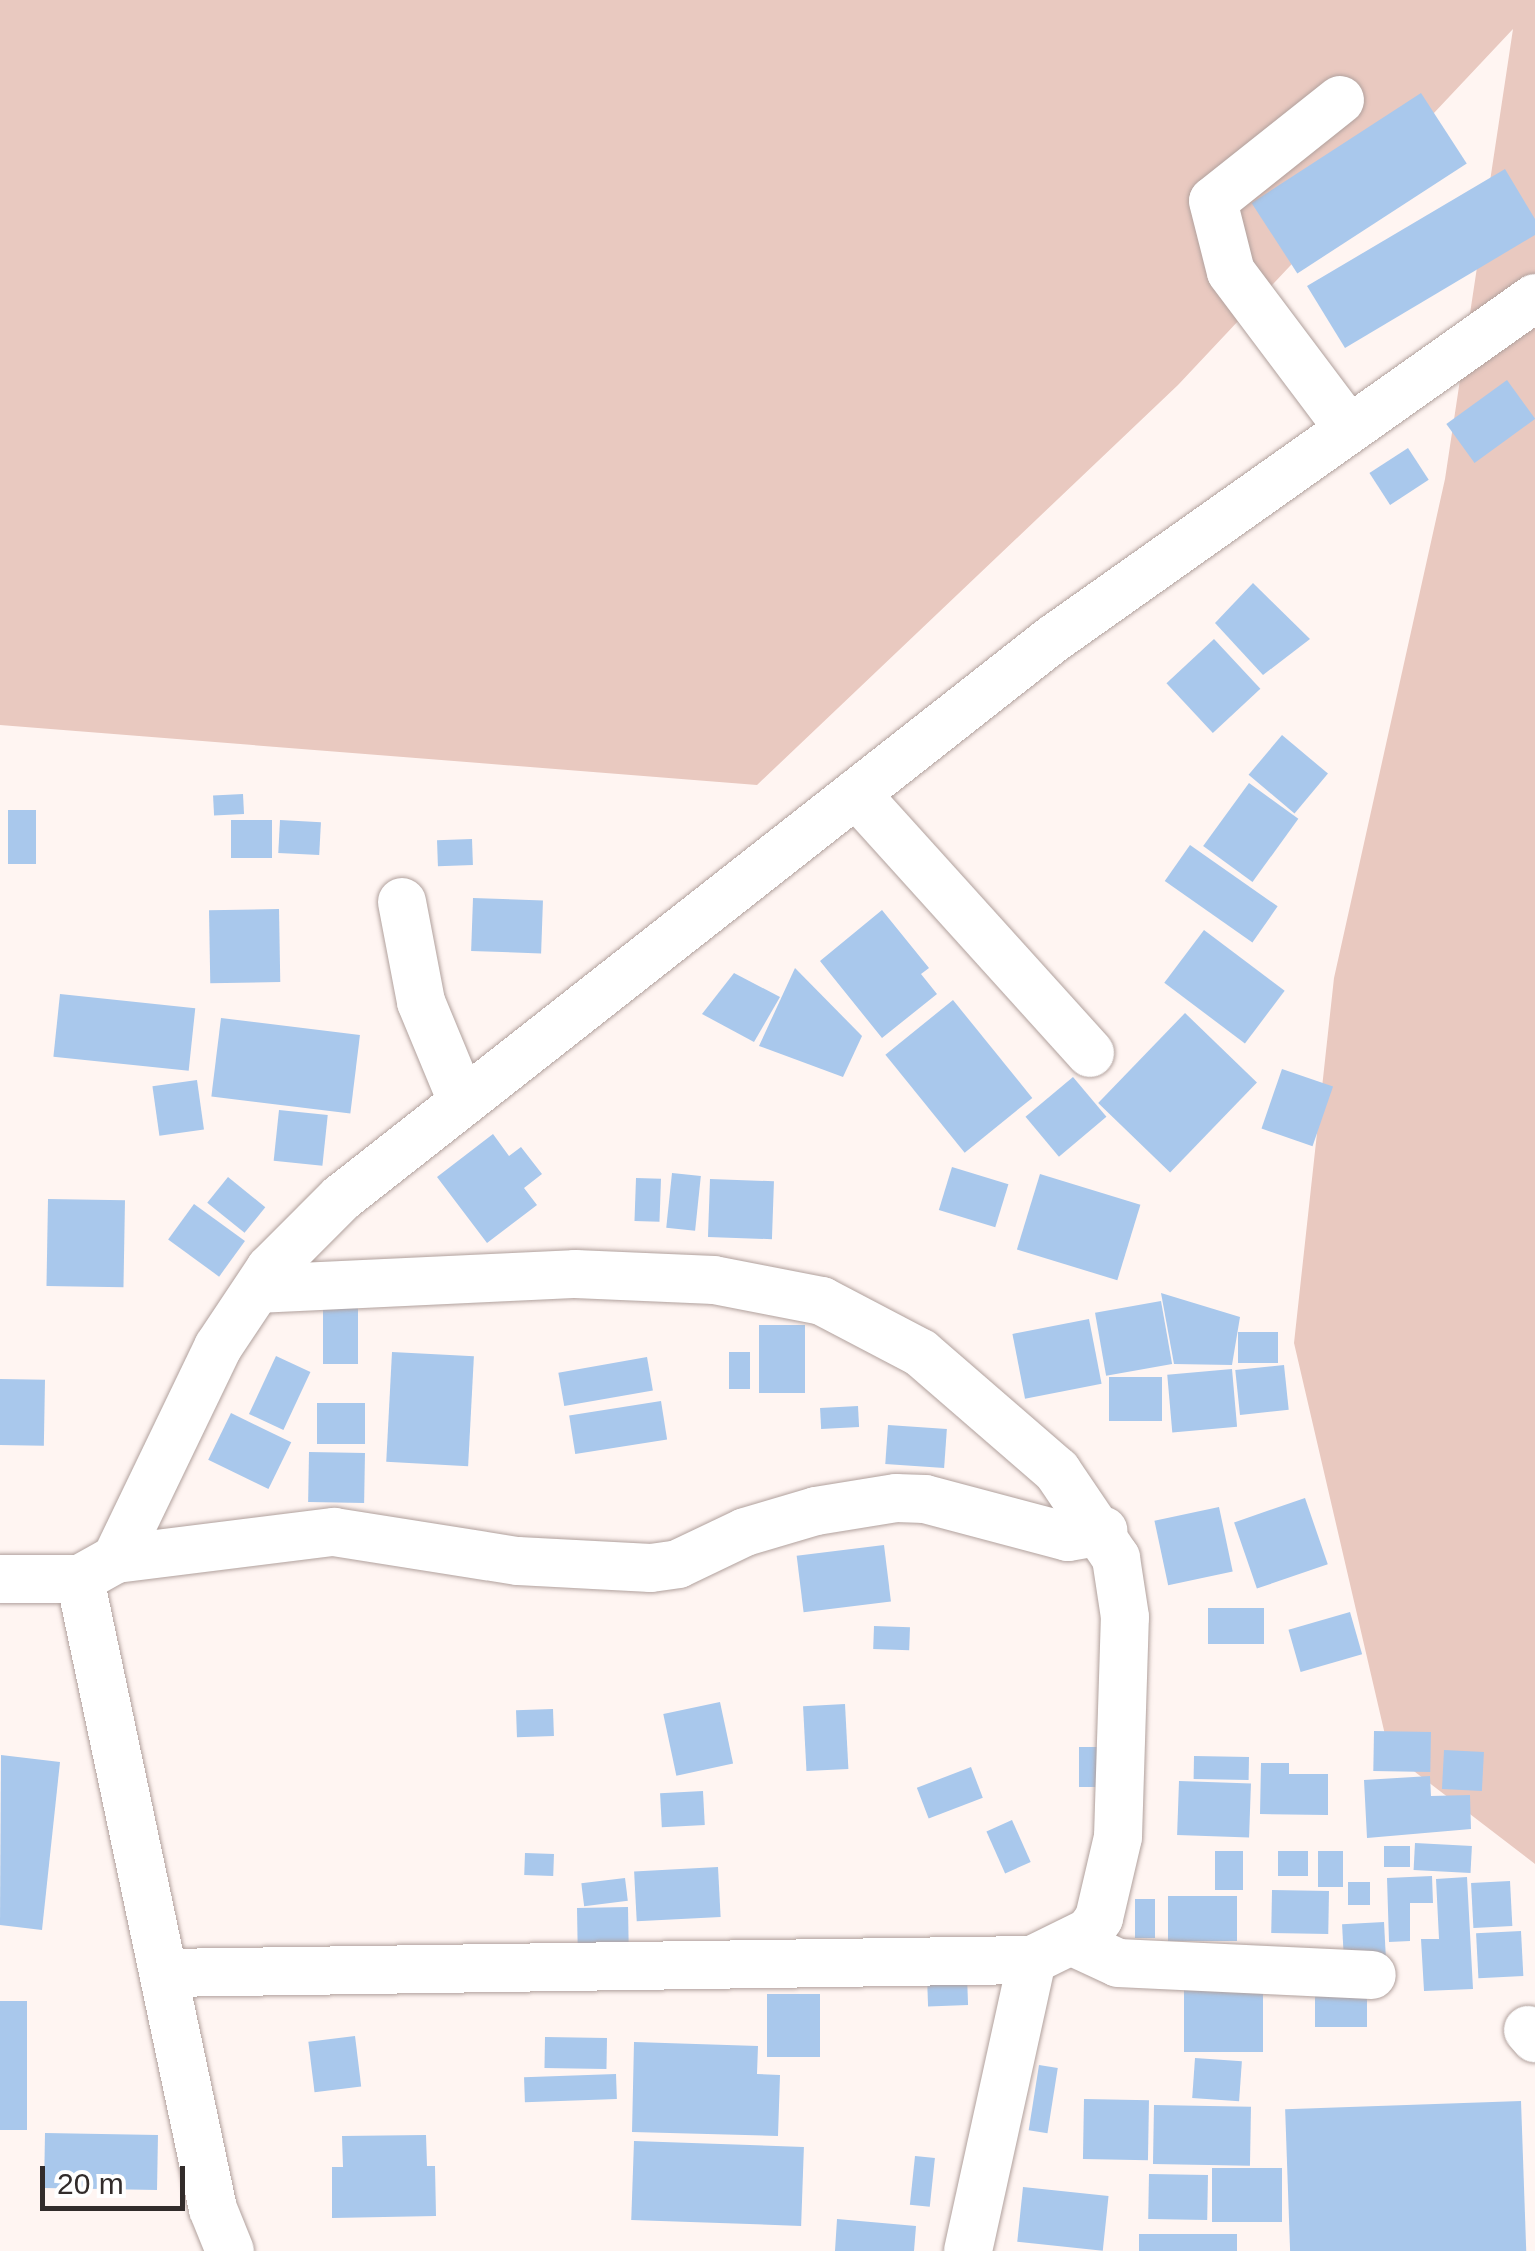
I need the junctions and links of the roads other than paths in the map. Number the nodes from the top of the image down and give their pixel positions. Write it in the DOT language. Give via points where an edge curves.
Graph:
graph roads {
  1 [pos="1340,100"];
  2 [pos="1535,298"];
  3 [pos="1349,429"];
  4 [pos="856,794"];
  5 [pos="402,902"];
  6 [pos="1090,1053"];
  7 [pos="462,1101"];
  8 [pos="258,1288"];
  9 [pos="1103,1531"];
  10 [pos="98,1569"];
  11 [pos="0,1579"];
  12 [pos="1054,1952"];
  13 [pos="164,1973"];
  14 [pos="1372,1975"];
  15 [pos="217,2250"];
  16 [pos="968,2251"];
  1 -- 3 [label="street" via="1213,201 1231,272"];
  2 -- 3 [label="street"];
  3 -- 4 [label="street" via="1053,638"];
  4 -- 6 [label="street"];
  4 -- 7 [label="street"];
  5 -- 7 [label="street" via="421,1002"];
  7 -- 8 [label="street" via="341,1198"];
  8 -- 9 [label="street" via="646,1274 822,1301 921,1352 1057,1471"];
  8 -- 10 [label="street"];
  9 -- 10 [label="street" via="1068,1537 925,1499 896,1498 816,1511 652,1568 518,1561 334,1532"];
  9 -- 12 [label="street" via="1116,1558 1125,1617 1118,1837 1099,1918"];
  10 -- 11 [label="street"];
  10 -- 13 [label="street"];
  12 -- 13 [label="street"];
  12 -- 14 [label="street" via="1118,1962"];
  12 -- 16 [label="street"];
  13 -- 15 [label="street"];
}
